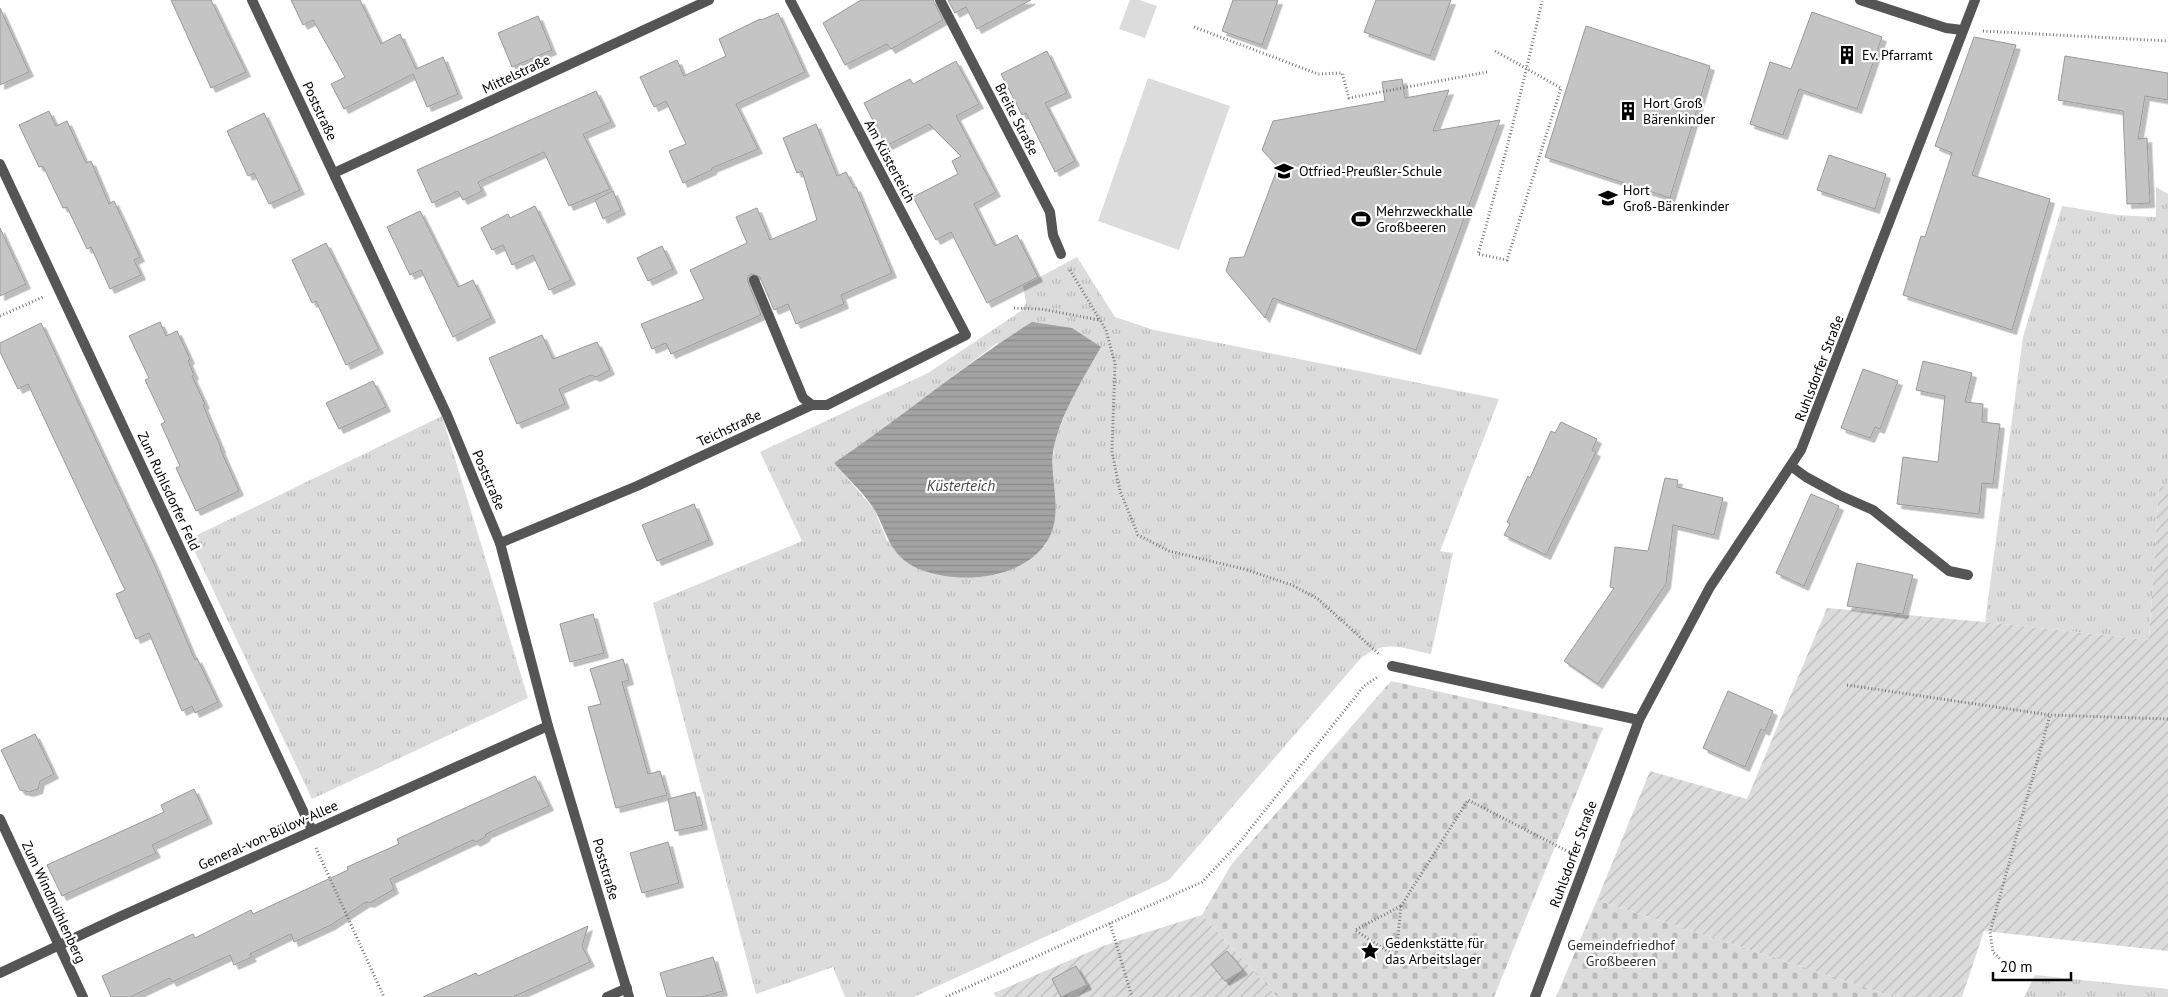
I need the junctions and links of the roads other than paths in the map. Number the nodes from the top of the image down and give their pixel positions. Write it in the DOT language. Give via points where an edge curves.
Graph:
graph roads {
  1 [pos="252,0"];
  2 [pos="708,0"];
  3 [pos="790,0"];
  4 [pos="940,0"];
  5 [pos="1860,0"];
  6 [pos="1975,0"];
  7 [pos="1962,30"];
  8 [pos="0,164"];
  9 [pos="334,173"];
  10 [pos="1061,254"];
  11 [pos="754,280"];
  12 [pos="966,335"];
  13 [pos="812,405"];
  14 [pos="1791,466"];
  15 [pos="500,543"];
  16 [pos="1968,575"];
  17 [pos="1392,666"];
  18 [pos="1638,720"];
  19 [pos="548,726"];
  20 [pos="0,819"];
  21 [pos="312,830"];
  22 [pos="58,944"];
  23 [pos="0,973"];
  24 [pos="628,993"];
  25 [pos="83,997"];
  26 [pos="607,997"];
  27 [pos="1535,997"];
  1 -- 9 [label="street, Poststraße"];
  2 -- 9 [label="street, Mittelstraße"];
  3 -- 12 [label="street, Am Küsterteich"];
  4 -- 10 [label="street, Breite Straße" via="1050,212 1052,235"];
  5 -- 7 [label="street" via="1946,28"];
  6 -- 7 [label="street, Ruhlsdorfer Straße"];
  7 -- 14 [label="street, Ruhlsdorfer Straße" via="1801,450"];
  8 -- 21 [label="street, Zum Ruhlsdorfer Feld"];
  9 -- 15 [label="street, Poststraße" via="446,415"];
  11 -- 13 [label="street" via="803,398"];
  12 -- 13 [label="street, Teichstraße" via="827,405"];
  13 -- 15 [label="street, Teichstraße" via="637,486"];
  14 -- 16 [label="street" via="1806,477 1874,510 1949,571"];
  14 -- 18 [label="street, Ruhlsdorfer Straße" via="1710,588"];
  15 -- 19 [label="street, Poststraße"];
  17 -- 18 [label="street"];
  18 -- 27 [label="street, Ruhlsdorfer Straße"];
  19 -- 21 [label="street, General-von-Bülow-Allee"];
  19 -- 24 [label="street, Poststraße"];
  20 -- 22 [label="street, Zum Windmühlenberg"];
  21 -- 22 [label="street, General-von-Bülow-Allee"];
  22 -- 23 [label="street, General-von-Bülow-Allee"];
  22 -- 25 [label="street, Zum Windmühlenberg"];
  24 -- 26 [label="street"];
}
